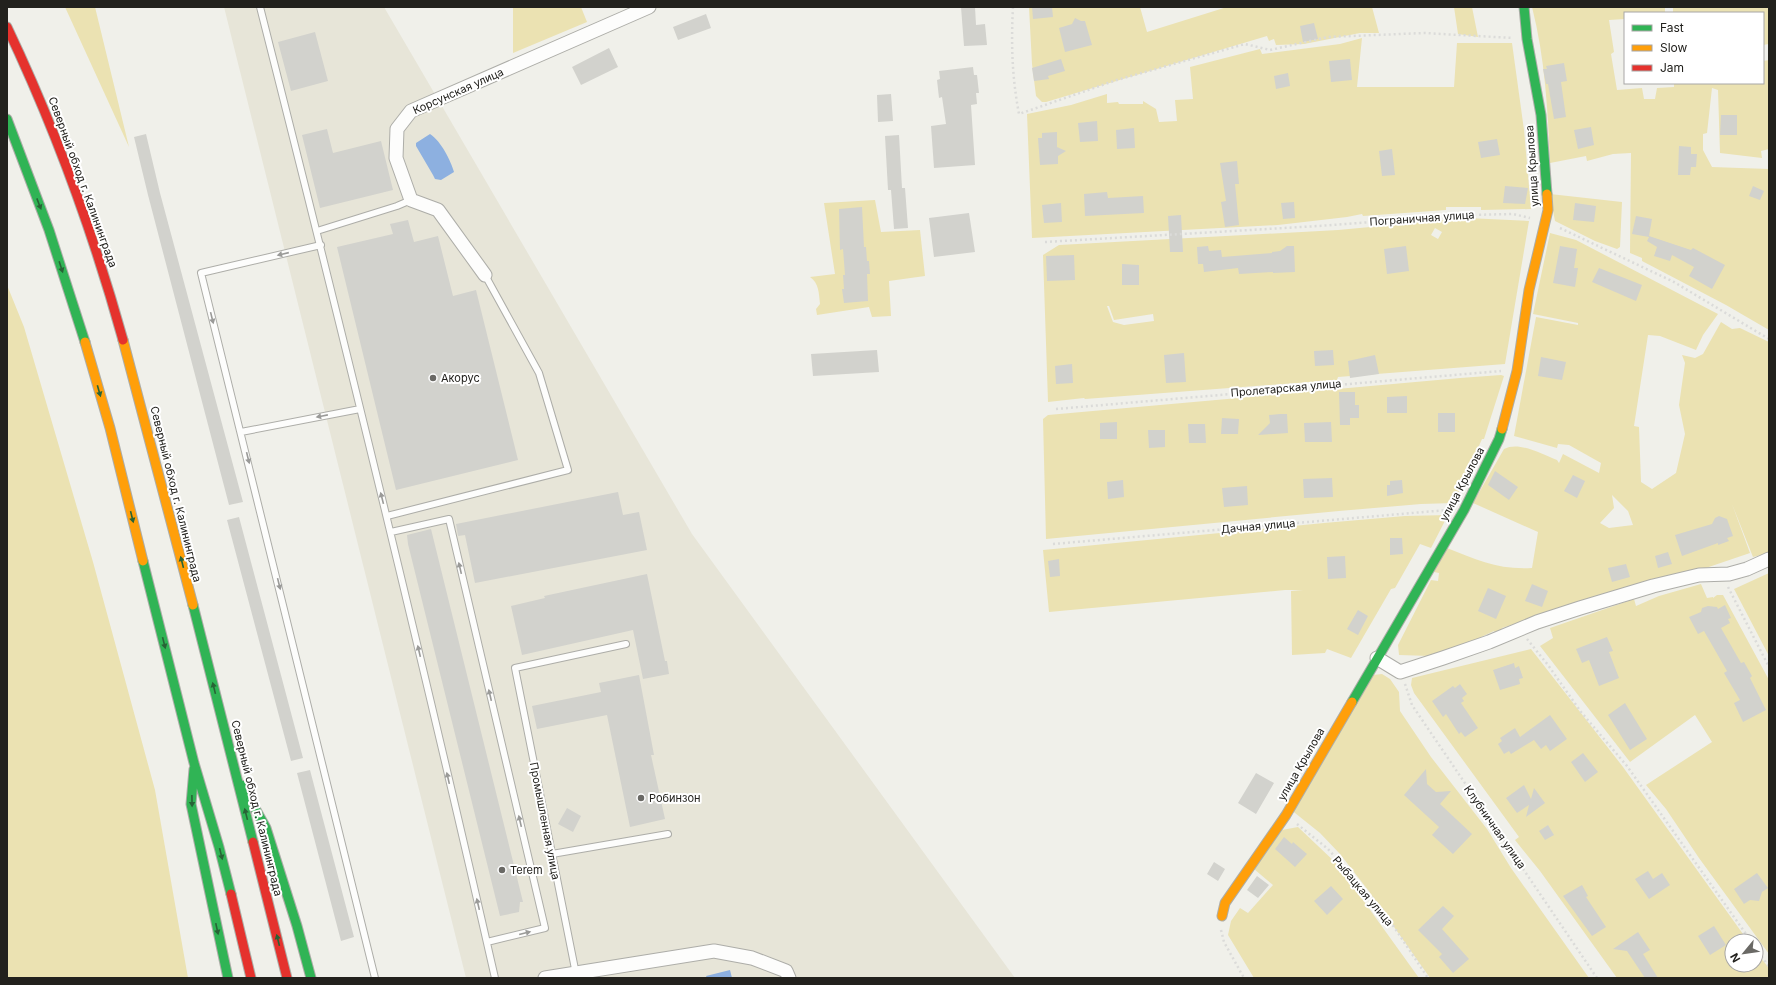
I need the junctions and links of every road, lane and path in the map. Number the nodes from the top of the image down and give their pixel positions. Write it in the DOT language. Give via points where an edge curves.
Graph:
graph roads {
  1 [pos="260,7"];
  2 [pos="649,7"];
  3 [pos="1013,7"];
  4 [pos="1524,7"];
  5 [pos="7,27"];
  6 [pos="1528,39"];
  7 [pos="7,120"];
  8 [pos="7,143"];
  9 [pos="29,178"];
  10 [pos="411,200"];
  11 [pos="1545,221"];
  12 [pos="317,231"];
  13 [pos="1045,242"];
  14 [pos="321,245"];
  15 [pos="485,275"];
  16 [pos="1769,339"];
  17 [pos="1517,371"];
  18 [pos="360,409"];
  19 [pos="1056,409"];
  20 [pos="241,432"];
  21 [pos="1464,510"];
  22 [pos="387,516"];
  23 [pos="391,532"];
  24 [pos="1052,544"];
  25 [pos="1769,559"];
  26 [pos="1722,574"];
  27 [pos="1519,630"];
  28 [pos="626,644"];
  29 [pos="1377,658"];
  30 [pos="1769,667"];
  31 [pos="1400,672"];
  32 [pos="194,763"];
  33 [pos="235,772"];
  34 [pos="1286,815"];
  35 [pos="668,834"];
  36 [pos="552,854"];
  37 [pos="1222,916"];
  38 [pos="1745,933"];
  39 [pos="487,942"];
  40 [pos="577,975"];
  41 [pos="228,978"];
  42 [pos="251,978"];
  43 [pos="287,978"];
  44 [pos="310,978"];
  45 [pos="375,978"];
  46 [pos="495,978"];
  47 [pos="545,978"];
  48 [pos="789,978"];
  49 [pos="1244,978"];
  50 [pos="1428,978"];
  51 [pos="1597,978"];
  1 -- 12 [label="lane"];
  2 -- 10 [label="street, Корсунская улица" via="411,111 397,129 396,158"];
  3 -- 6 [label="path" via="1013,84 1019,114 1117,80 1245,44 1270,50 1328,37 1424,33"];
  4 -- 6 [label="main road, улица Крылова"];
  33 -- 5 [label="main road, Северный обход г. Калининграда, one-way" via="115,309 60,149 26,64"];
  6 -- 11 [label="main road, улица Крылова" via="1541,115 1548,210"];
  7 -- 9 [label="main road"];
  8 -- 9 [label="main road"];
  9 -- 32 [label="main road, one-way" via="49,230 108,421"];
  10 -- 12 [label="lane"];
  10 -- 15 [label="street" via="438,210"];
  11 -- 13 [label="path, Пограничная улица" via="1513,214 1467,215"];
  11 -- 16 [label="path, Пограничная улица" via="1674,282"];
  11 -- 17 [label="main road, улица Крылова" via="1529,290"];
  12 -- 14 [label="lane"];
  14 -- 18 [label="lane"];
  14 -- 20 [label="lane, one-way" via="201,273"];
  15 -- 22 [label="lane" via="539,373 568,470"];
  17 -- 19 [label="path, Пролетарская улица" via="1356,382"];
  17 -- 21 [label="main road, улица Крылова" via="1499,439"];
  18 -- 20 [label="lane, one-way"];
  22 -- 18 [label="lane, one-way"];
  20 -- 45 [label="lane, one-way"];
  21 -- 24 [label="path, Дачная улица" via="1432,510"];
  21 -- 29 [label="main road, улица Крылова"];
  22 -- 23 [label="lane"];
  39 -- 23 [label="lane, one-way"];
  39 -- 23 [label="lane, one-way" via="544,928 449,519"];
  25 -- 26 [label="street" via="1747,569"];
  26 -- 27 [label="street" via="1698,575 1653,586"];
  26 -- 30 [label="path"];
  27 -- 31 [label="street"];
  27 -- 38 [label="path" via="1548,665 1581,712 1627,766"];
  28 -- 36 [label="lane, Промышленная улица" via="515,668"];
  29 -- 31 [label="street"];
  29 -- 34 [label="main road, улица Крылова"];
  31 -- 51 [label="path, Клубничная улица" via="1412,705"];
  32 -- 41 [label="main road, one-way" via="191,804"];
  32 -- 42 [label="main road, one-way" via="219,848"];
  43 -- 33 [label="main road, Северный обход г. Калининграда, one-way"];
  33 -- 44 [label="main road" via="266,828 297,926"];
  34 -- 37 [label="main road, улица Крылова" via="1225,903"];
  34 -- 50 [label="path, Рыбацкая улица" via="1328,849 1382,909"];
  35 -- 36 [label="lane"];
  36 -- 40 [label="lane, Промышленная улица"];
  37 -- 49 [label="path" via="1220,928 1224,942"];
  39 -- 46 [label="lane"];
  40 -- 47 [label="street"];
  40 -- 48 [label="street" via="714,951 752,958 786,972"];
}
